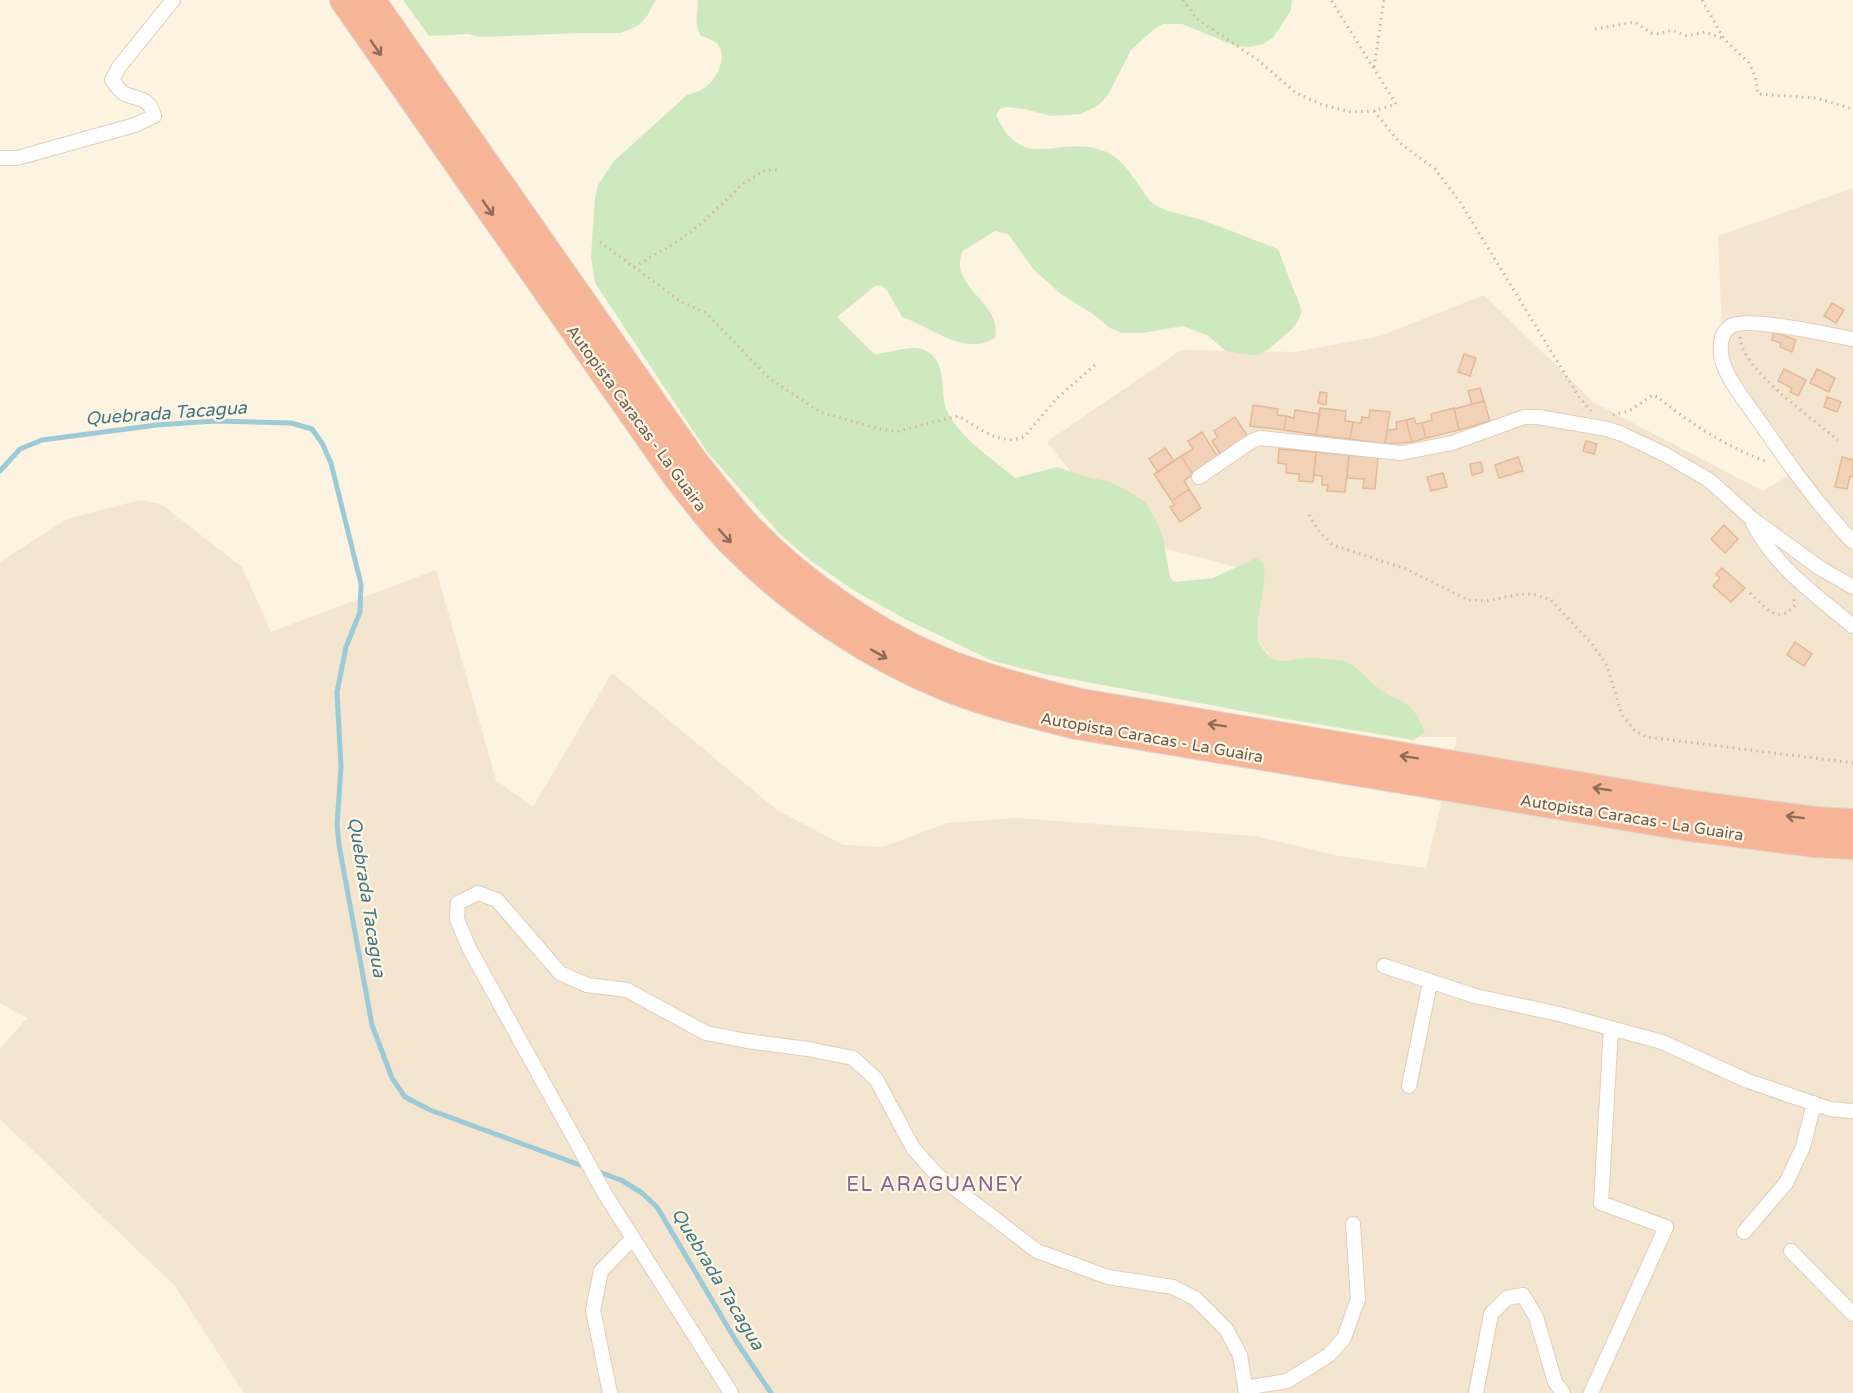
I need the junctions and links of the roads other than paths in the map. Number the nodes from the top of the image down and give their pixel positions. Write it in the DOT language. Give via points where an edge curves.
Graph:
graph roads {
  1 [pos="173,0"];
  2 [pos="343,0"];
  3 [pos="372,0"];
  4 [pos="0,158"];
  5 [pos="1853,339"];
  6 [pos="1199,477"];
  7 [pos="1751,518"];
  8 [pos="1853,542"];
  9 [pos="1853,587"];
  10 [pos="1853,626"];
  11 [pos="1853,822"];
  12 [pos="1853,846"];
  13 [pos="1384,966"];
  14 [pos="1430,983"];
  15 [pos="1611,1028"];
  16 [pos="1409,1086"];
  17 [pos="1814,1104"];
  18 [pos="1853,1111"];
  19 [pos="1353,1224"];
  20 [pos="1744,1232"];
  21 [pos="633,1238"];
  22 [pos="1791,1251"];
  23 [pos="1853,1314"];
  24 [pos="1246,1390"];
  25 [pos="610,1393"];
  26 [pos="732,1393"];
  27 [pos="1476,1393"];
  28 [pos="1563,1393"];
  29 [pos="1591,1393"];
  1 -- 4 [label="street" via="112,80 123,93 141,98 152,107 153,116 135,125 17,158"];
  2 -- 12 [label="highway, Autopista Caracas - La Guaira, one-way" via="702,511 768,578 877,654 945,687 1076,726 1683,827"];
  11 -- 3 [label="highway, Autopista Caracas - La Guaira, one-way" via="1687,803 1081,702 954,664 889,633 784,559 721,495"];
  5 -- 8 [label="street" via="1741,323 1731,326 1720,344 1737,390 1793,469"];
  6 -- 7 [label="street" via="1260,438 1401,453 1452,443 1524,417 1604,426 1622,434 1709,480"];
  7 -- 9 [label="street"];
  7 -- 10 [label="street" via="1779,560"];
  13 -- 14 [label="street"];
  14 -- 15 [label="street"];
  14 -- 16 [label="street"];
  15 -- 17 [label="street" via="1662,1042 1748,1081"];
  15 -- 29 [label="street" via="1602,1203 1666,1227"];
  17 -- 18 [label="street"];
  17 -- 20 [label="street" via="1803,1147 1786,1183"];
  19 -- 24 [label="street" via="1358,1299 1344,1338 1329,1355 1287,1381"];
  21 -- 24 [label="street" via="469,948 457,919 458,903 478,893 497,900 560,972 587,985 627,990 706,1033 853,1058 876,1079 913,1148 936,1174 1037,1251 1108,1277 1173,1287 1196,1299 1226,1329 1240,1355"];
  21 -- 25 [label="street" via="601,1271 592,1310"];
  21 -- 26 [label="street"];
  22 -- 23 [label="street"];
  27 -- 28 [label="street" via="1491,1314 1507,1298 1524,1295 1536,1317 1555,1382"];
}
